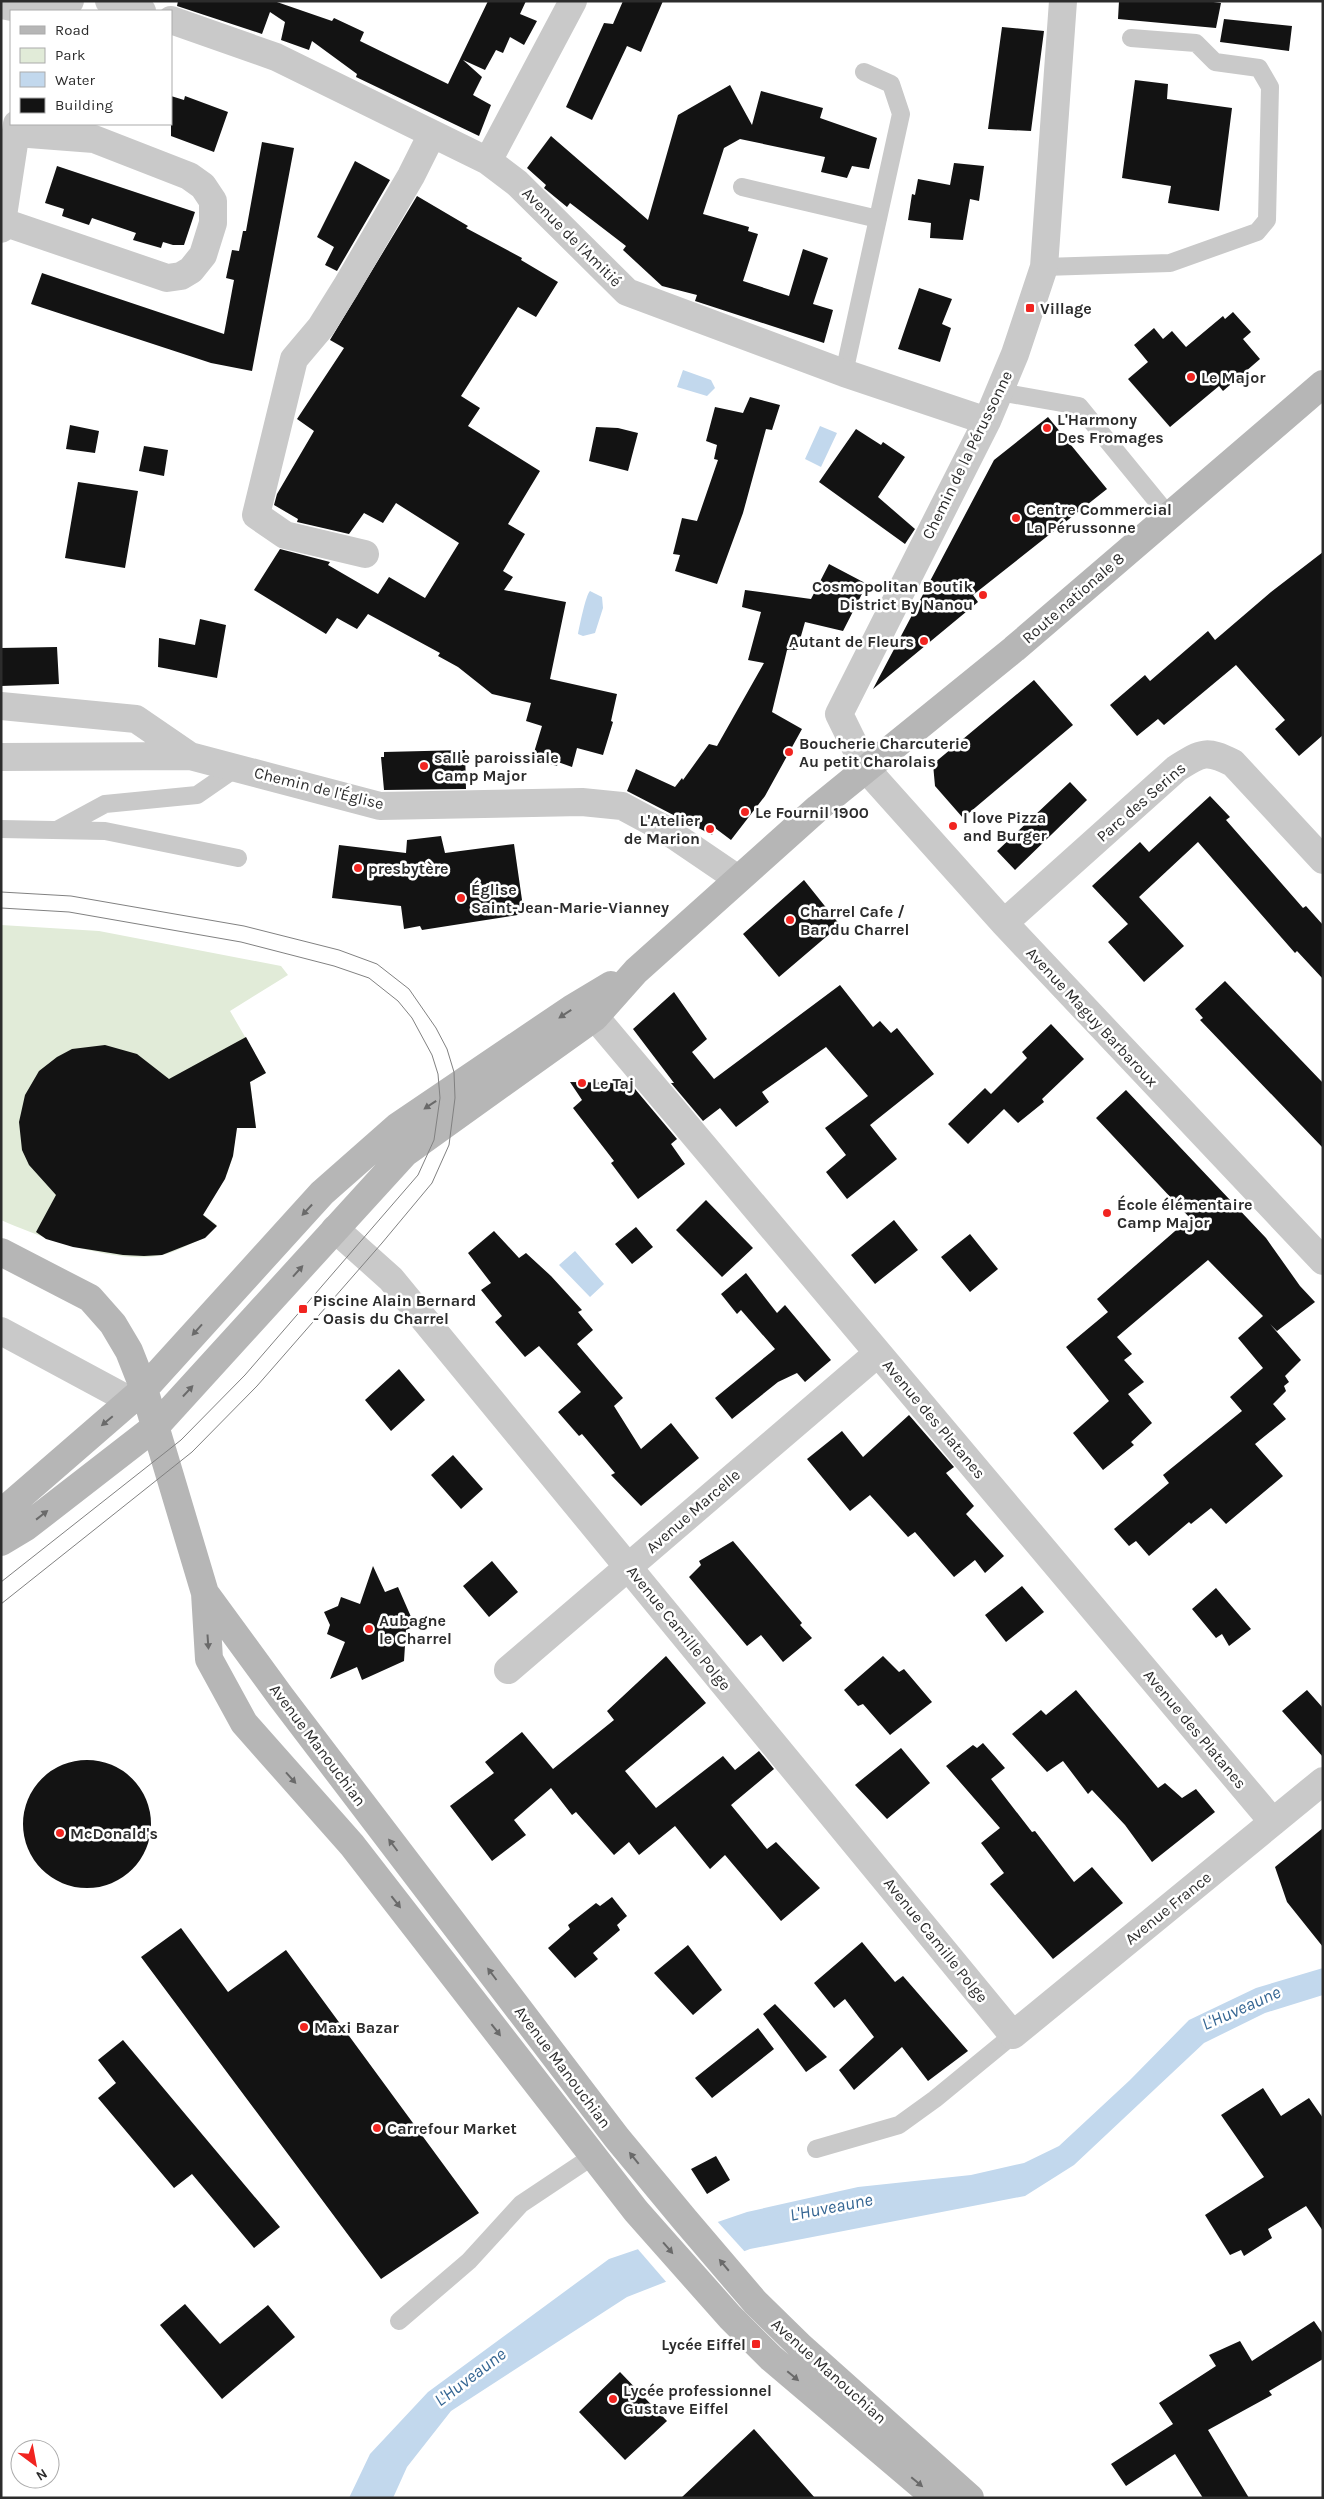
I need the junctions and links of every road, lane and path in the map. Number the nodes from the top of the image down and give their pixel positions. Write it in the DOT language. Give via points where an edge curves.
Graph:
graph roads {
  1 [pos="70,1"];
  2 [pos="109,1"];
  3 [pos="573,1"];
  4 [pos="1063,1"];
  5 [pos="1,5"];
  6 [pos="28,10"];
  7 [pos="38,10"];
  8 [pos="139,10"];
  9 [pos="172,20"];
  10 [pos="1131,38"];
  11 [pos="864,72"];
  12 [pos="17,128"];
  13 [pos="432,134"];
  14 [pos="488,161"];
  15 [pos="742,186"];
  16 [pos="878,219"];
  17 [pos="2,225"];
  18 [pos="1044,267"];
  19 [pos="844,373"];
  20 [pos="1323,384"];
  21 [pos="1000,392"];
  22 [pos="987,421"];
  23 [pos="1169,516"];
  24 [pos="365,554"];
  25 [pos="1,706"];
  26 [pos="190,756"];
  27 [pos="1,757"];
  28 [pos="236,768"];
  29 [pos="866,769"];
  30 [pos="1,829"];
  31 [pos="56,830"];
  32 [pos="238,858"];
  33 [pos="1323,860"];
  34 [pos="738,879"];
  35 [pos="1004,923"];
  36 [pos="636,970"];
  37 [pos="595,1017"];
  38 [pos="335,1229"];
  39 [pos="1,1252"];
  40 [pos="1323,1260"];
  41 [pos="1,1331"];
  42 [pos="878,1352"];
  43 [pos="138,1395"];
  44 [pos="155,1427"];
  45 [pos="1,1513"];
  46 [pos="1,1542"];
  47 [pos="628,1567"];
  48 [pos="205,1593"];
  49 [pos="508,1670"];
  50 [pos="1323,1780"];
  51 [pos="1273,1822"];
  52 [pos="1013,2034"];
  53 [pos="816,2148"];
  54 [pos="593,2156"];
  55 [pos="399,2320"];
  56 [pos="936,2498"];
  57 [pos="970,2498"];
  1 -- 7 [label="street"];
  2 -- 8 [label="street"];
  3 -- 14 [label="street"];
  4 -- 18 [label="street, Chemin de la Pérussonne"];
  5 -- 6 [label="street"];
  9 -- 13 [label="street, Avenue de l'Amitié" via="276,57"];
  10 -- 18 [label="lane" via="1196,43 1215,62 1259,68 1270,87 1267,220 1257,232 1170,263"];
  11 -- 16 [label="lane" via="891,84 901,114"];
  12 -- 17 [label="street"];
  12 -- 17 [label="street" via="94,139 189,176 203,186 213,201 213,223 203,255 191,270 181,276 167,278"];
  13 -- 14 [label="street, Avenue de l'Amitié"];
  13 -- 24 [label="street" via="346,287 321,327 294,359 256,515 285,535"];
  14 -- 19 [label="street, Avenue de l'Amitié" via="517,183 627,292"];
  15 -- 16 [label="lane"];
  16 -- 19 [label="lane"];
  18 -- 21 [label="street, Chemin de la Pérussonne"];
  19 -- 22 [label="street, Avenue de l'Amitié"];
  20 -- 23 [label="main road, Route nationale 8"];
  21 -- 22 [label="street, Chemin de la Pérussonne"];
  21 -- 23 [label="lane" via="1079,406"];
  22 -- 29 [label="street, Chemin de la Pérussonne" via="839,714"];
  23 -- 29 [label="main road, Route nationale 8" via="1021,643"];
  25 -- 26 [label="street" via="136,720"];
  26 -- 27 [label="street, Chemin de l'Église"];
  26 -- 28 [label="street, Chemin de l'Église"];
  28 -- 31 [label="lane" via="197,795 105,804"];
  28 -- 34 [label="street, Chemin de l'Église" via="380,806 582,802 622,806 663,828"];
  29 -- 34 [label="main road, Route nationale 8"];
  29 -- 35 [label="street, Avenue Maguy Barbaroux"];
  30 -- 31 [label="lane"];
  31 -- 32 [label="lane" via="106,831"];
  33 -- 35 [label="street, Parc des Serins" via="1232,763 1218,755 1198,754 1177,768"];
  34 -- 36 [label="main road, Route nationale 8"];
  35 -- 40 [label="street, Avenue Maguy Barbaroux"];
  36 -- 37 [label="main road"];
  36 -- 43 [label="main road, one-way" via="398,1126 322,1193"];
  37 -- 38 [label="main road" via="405,1153"];
  37 -- 42 [label="street, Avenue des Platanes"];
  44 -- 38 [label="main road, one-way"];
  38 -- 47 [label="street, Avenue Camille Polge" via="391,1279"];
  39 -- 43 [label="main road, Avenue Manouchian" via="90,1298 113,1324 129,1351"];
  41 -- 43 [label="street"];
  42 -- 47 [label="street, Avenue Marcelle"];
  42 -- 51 [label="street, Avenue des Platanes"];
  43 -- 44 [label="main road, Avenue Manouchian"];
  43 -- 45 [label="main road, one-way"];
  46 -- 44 [label="main road, one-way" via="26,1528"];
  44 -- 48 [label="main road, Avenue Manouchian"];
  47 -- 49 [label="street, Avenue Marcelle"];
  47 -- 52 [label="street, Avenue Camille Polge"];
  48 -- 54 [label="main road, Avenue Manouchian, one-way" via="209,1659 244,1723 352,1845"];
  57 -- 48 [label="main road, Avenue Manouchian, one-way" via="801,2348 755,2302 665,2196 617,2138"];
  50 -- 51 [label="street, Avenue France"];
  51 -- 52 [label="street, Avenue France"];
  52 -- 53 [label="lane" via="899,2125"];
  54 -- 55 [label="lane" via="521,2204 469,2261"];
  54 -- 56 [label="main road, Avenue Manouchian, one-way" via="636,2211 771,2358"];
}
